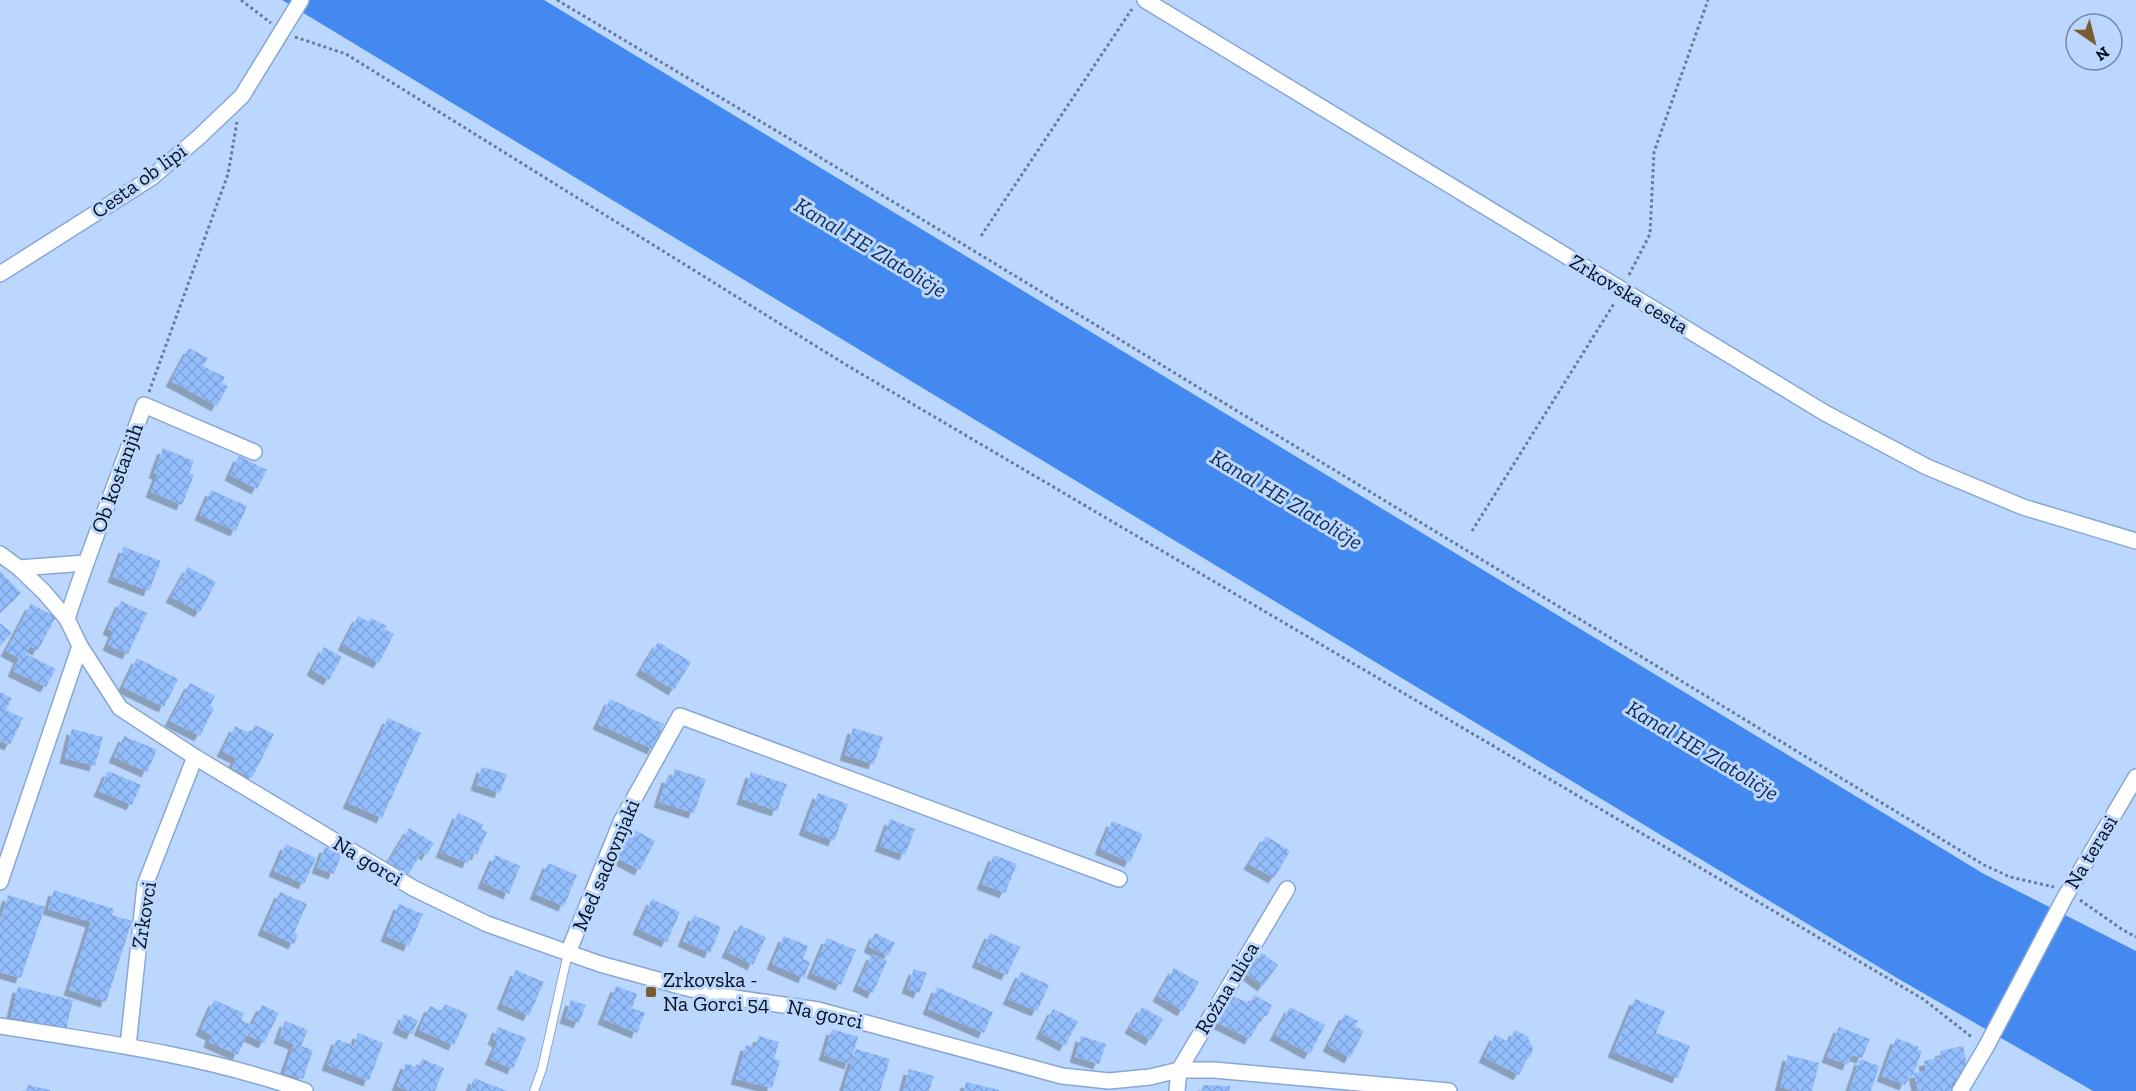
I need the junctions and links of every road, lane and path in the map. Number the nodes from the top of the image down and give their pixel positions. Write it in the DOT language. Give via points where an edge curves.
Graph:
graph roads {
  1 [pos="241,0"];
  2 [pos="301,0"];
  3 [pos="557,0"];
  4 [pos="1138,4"];
  5 [pos="281,32"];
  6 [pos="242,96"];
  7 [pos="981,236"];
  8 [pos="0,274"];
  9 [pos="144,405"];
  10 [pos="254,452"];
  11 [pos="2136,541"];
  12 [pos="0,554"];
  13 [pos="85,563"];
  14 [pos="19,568"];
  15 [pos="67,619"];
  16 [pos="80,646"];
  17 [pos="195,757"];
  18 [pos="2136,777"];
  19 [pos="1119,879"];
  20 [pos="0,882"];
  21 [pos="1287,889"];
  22 [pos="2067,893"];
  23 [pos="2136,937"];
  24 [pos="568,953"];
  25 [pos="0,1026"];
  26 [pos="128,1046"];
  27 [pos="1986,1047"];
  28 [pos="1179,1070"];
  29 [pos="305,1091"];
  30 [pos="534,1091"];
  31 [pos="1177,1091"];
  32 [pos="1449,1091"];
  33 [pos="1960,1091"];
  1 -- 5 [label="path"];
  2 -- 5 [label="street"];
  3 -- 22 [label="path" via="1984,865 2010,877"];
  4 -- 7 [label="path"];
  4 -- 11 [label="street, Zrkovska cesta" via="1825,413 1927,467 2012,503"];
  5 -- 6 [label="street, Cesta ob lipi"];
  5 -- 27 [label="path" via="346,54 858,373 1923,999"];
  6 -- 8 [label="street, Cesta ob lipi" via="151,178"];
  6 -- 9 [label="path" via="228,174"];
  9 -- 10 [label="street, Ob kostanjih"];
  9 -- 13 [label="street, Ob kostanjih"];
  12 -- 14 [label="street, Na gorci"];
  13 -- 14 [label="street"];
  13 -- 15 [label="street, Ob kostanjih"];
  14 -- 15 [label="street, Na gorci"];
  15 -- 16 [label="street, Na gorci"];
  16 -- 17 [label="street, Na gorci" via="120,708"];
  16 -- 20 [label="street"];
  17 -- 24 [label="street, Na gorci" via="413,888 487,924"];
  17 -- 26 [label="street, Zrkovci" via="145,885"];
  18 -- 22 [label="street, Na terasi"];
  19 -- 24 [label="street, Med sadovnjaki" via="680,716 621,822"];
  21 -- 28 [label="street, Rožna ulica"];
  22 -- 23 [label="path"];
  22 -- 27 [label="street, Na terasi"];
  24 -- 28 [label="street, Na gorci" via="677,986 818,1010 1062,1076 1109,1081"];
  24 -- 30 [label="lane"];
  25 -- 26 [label="street"];
  26 -- 29 [label="street" via="264,1076"];
  27 -- 33 [label="street"];
  28 -- 31 [label="street, Rožna ulica"];
  28 -- 32 [label="street, Na gorci" via="1268,1073"];
}
